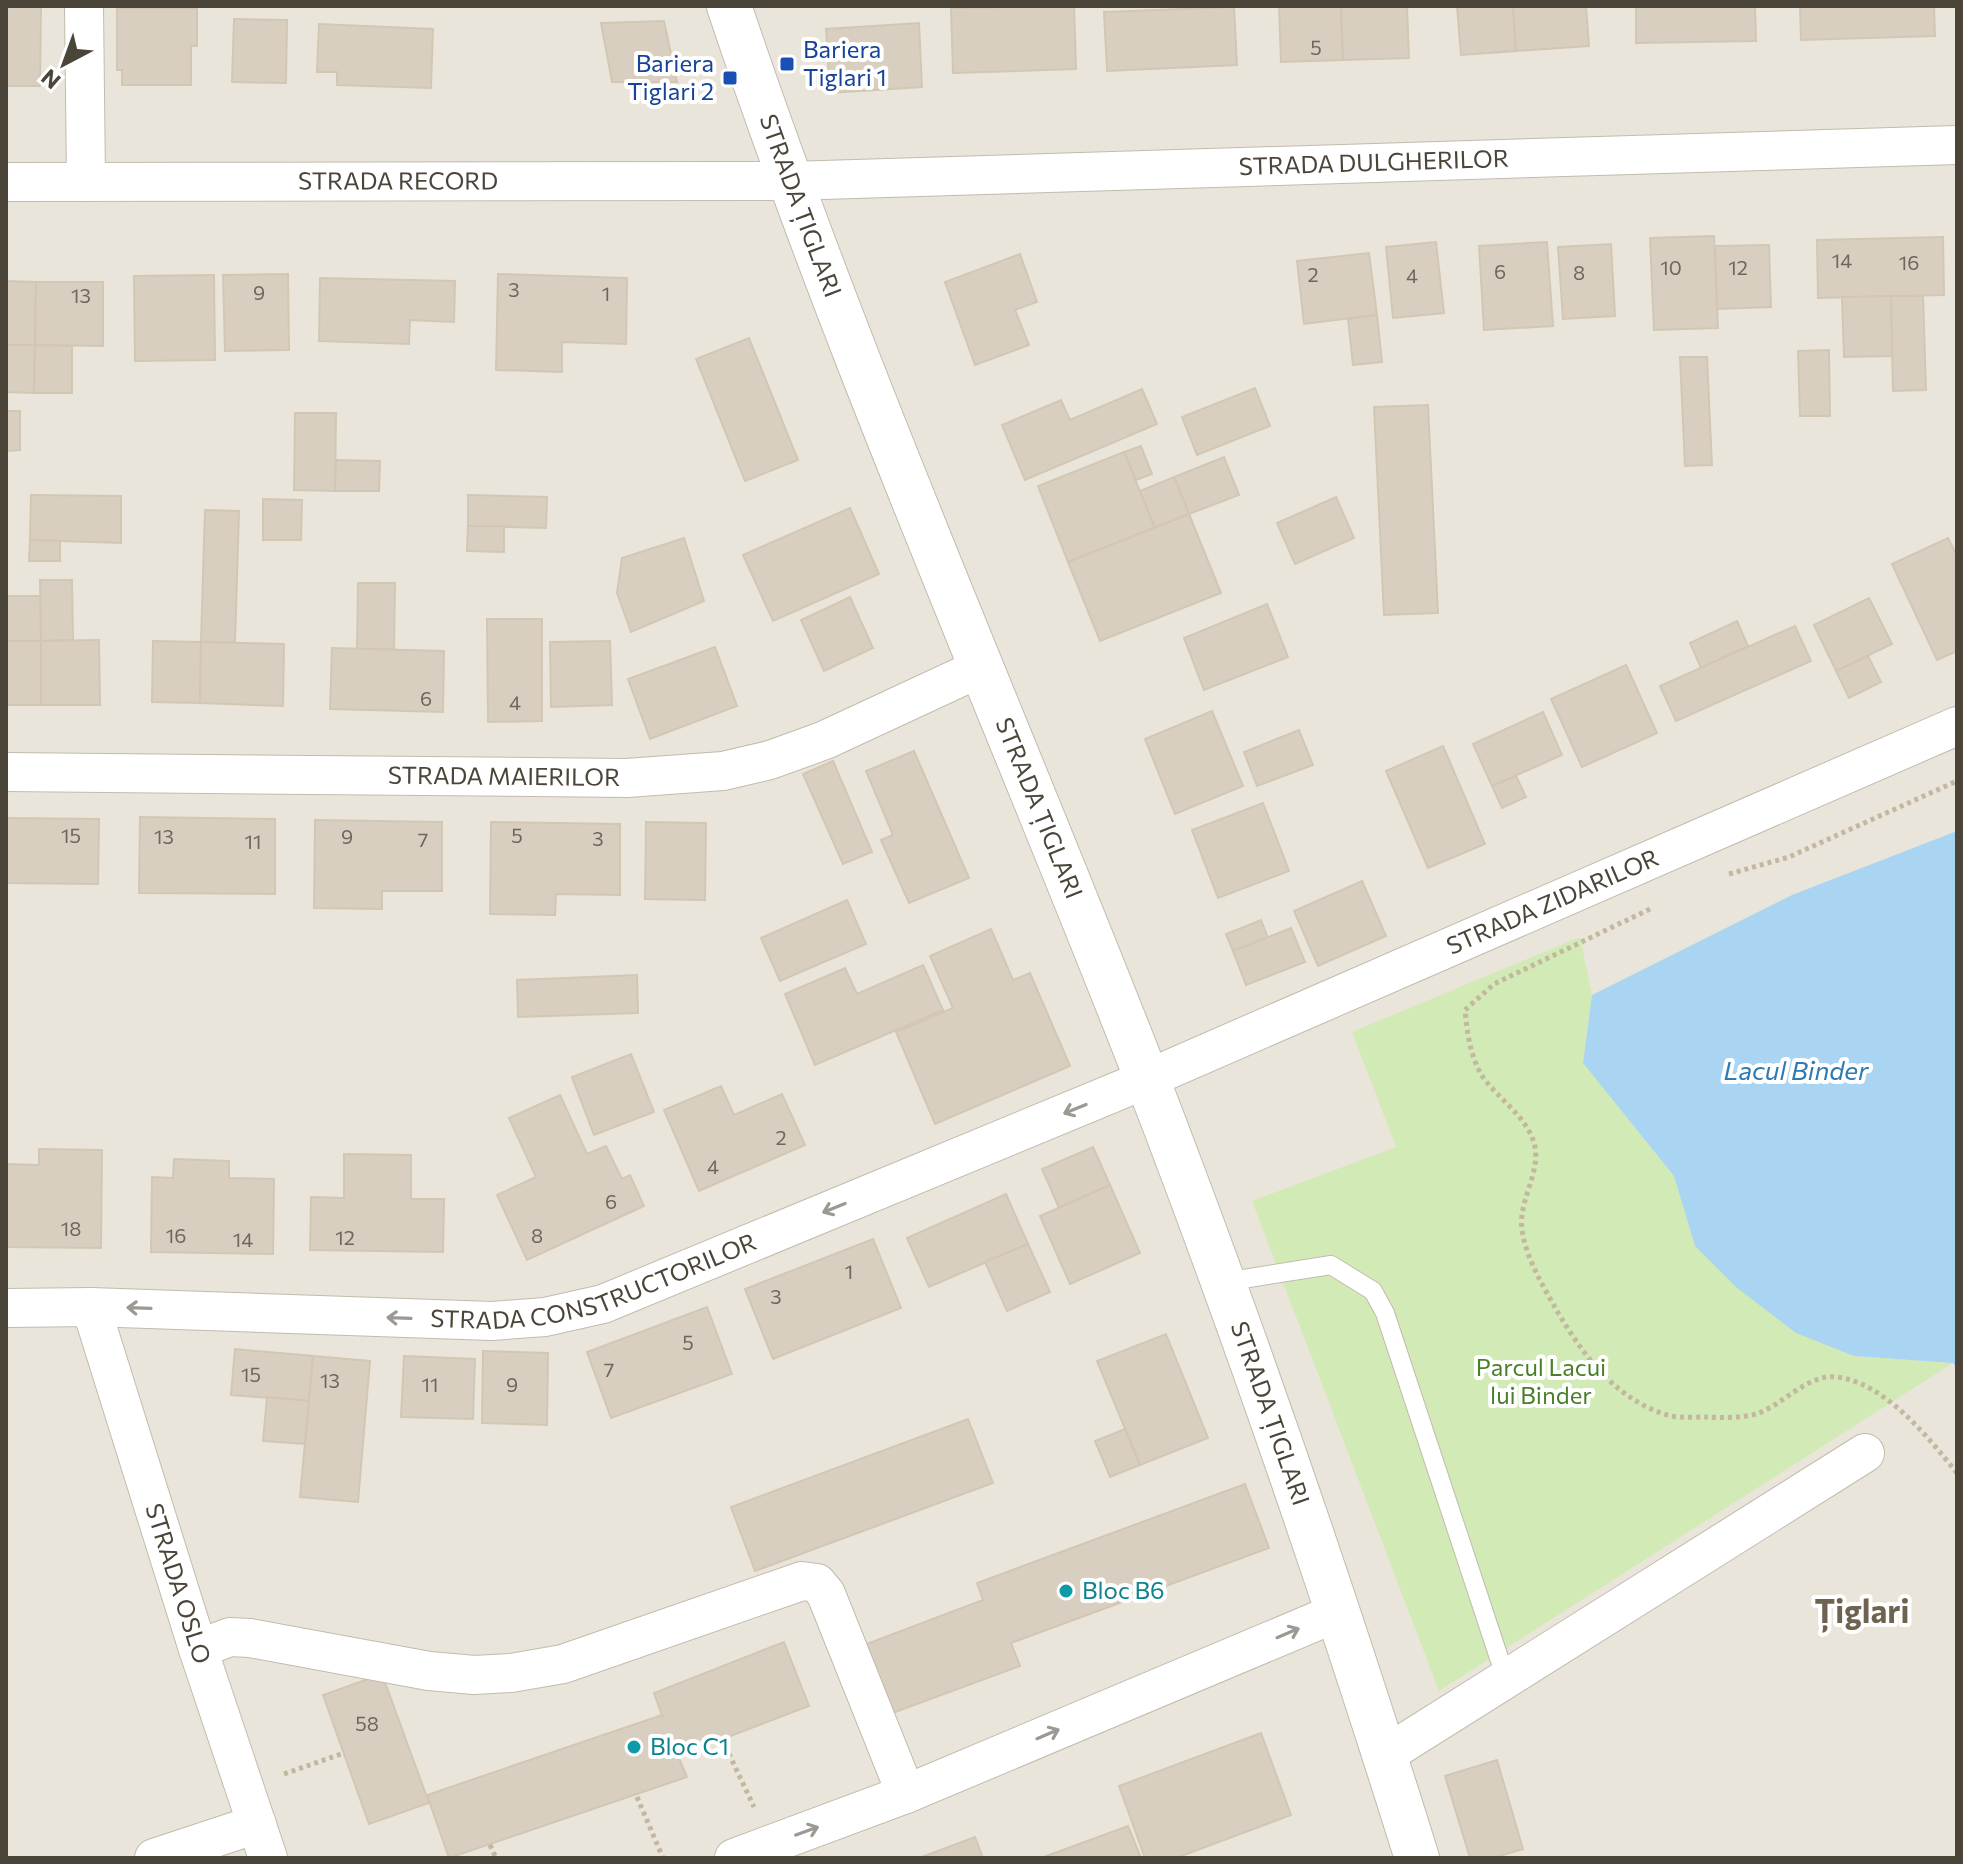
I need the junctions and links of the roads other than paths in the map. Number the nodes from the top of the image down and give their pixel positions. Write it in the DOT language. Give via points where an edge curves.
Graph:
graph roads {
  1 [pos="84,6"];
  2 [pos="729,6"];
  3 [pos="1957,145"];
  4 [pos="790,181"];
  5 [pos="6,182"];
  6 [pos="86,182"];
  7 [pos="980,668"];
  8 [pos="1957,726"];
  9 [pos="6,772"];
  10 [pos="1147,1079"];
  11 [pos="1223,1282"];
  12 [pos="91,1307"];
  13 [pos="6,1308"];
  14 [pos="1865,1453"];
  15 [pos="1336,1613"];
  16 [pos="198,1649"];
  17 [pos="1506,1679"];
  18 [pos="1385,1755"];
  19 [pos="906,1794"];
  20 [pos="263,1841"];
  21 [pos="758,1852"];
  22 [pos="154,1858"];
  23 [pos="1417,1858"];
  1 -- 6 [label="street"];
  2 -- 4 [label="street, STRADA ȚIGLARI"];
  3 -- 4 [label="street, STRADA DULGHERILOR"];
  4 -- 6 [label="street, STRADA RECORD"];
  4 -- 7 [label="street, STRADA ȚIGLARI"];
  5 -- 6 [label="street, STRADA RECORD"];
  7 -- 9 [label="street, STRADA MAIERILOR" via="825,740 723,771 627,778"];
  7 -- 10 [label="street, STRADA ȚIGLARI"];
  8 -- 10 [label="street, STRADA ZIDARILOR"];
  10 -- 11 [label="street, STRADA ȚIGLARI"];
  10 -- 12 [label="street, STRADA CONSTRUCTORILOR, one-way" via="603,1304 545,1317 492,1321"];
  11 -- 15 [label="street, STRADA ȚIGLARI"];
  11 -- 17 [label="lane" via="1331,1265 1373,1291 1385,1313"];
  12 -- 13 [label="street, STRADA CONSTRUCTORILOR"];
  12 -- 16 [label="street, STRADA OSLO"];
  14 -- 17 [label="street"];
  15 -- 18 [label="street, STRADA ȚIGLARI"];
  19 -- 15 [label="street, one-way"];
  16 -- 19 [label="street" via="230,1637 250,1638 429,1671 511,1673 563,1664 802,1581 817,1583 826,1594"];
  16 -- 20 [label="street, STRADA OSLO"];
  17 -- 18 [label="street"];
  18 -- 23 [label="street, STRADA ȚIGLARI"];
  21 -- 19 [label="street, one-way"];
  20 -- 22 [label="street"];
}
